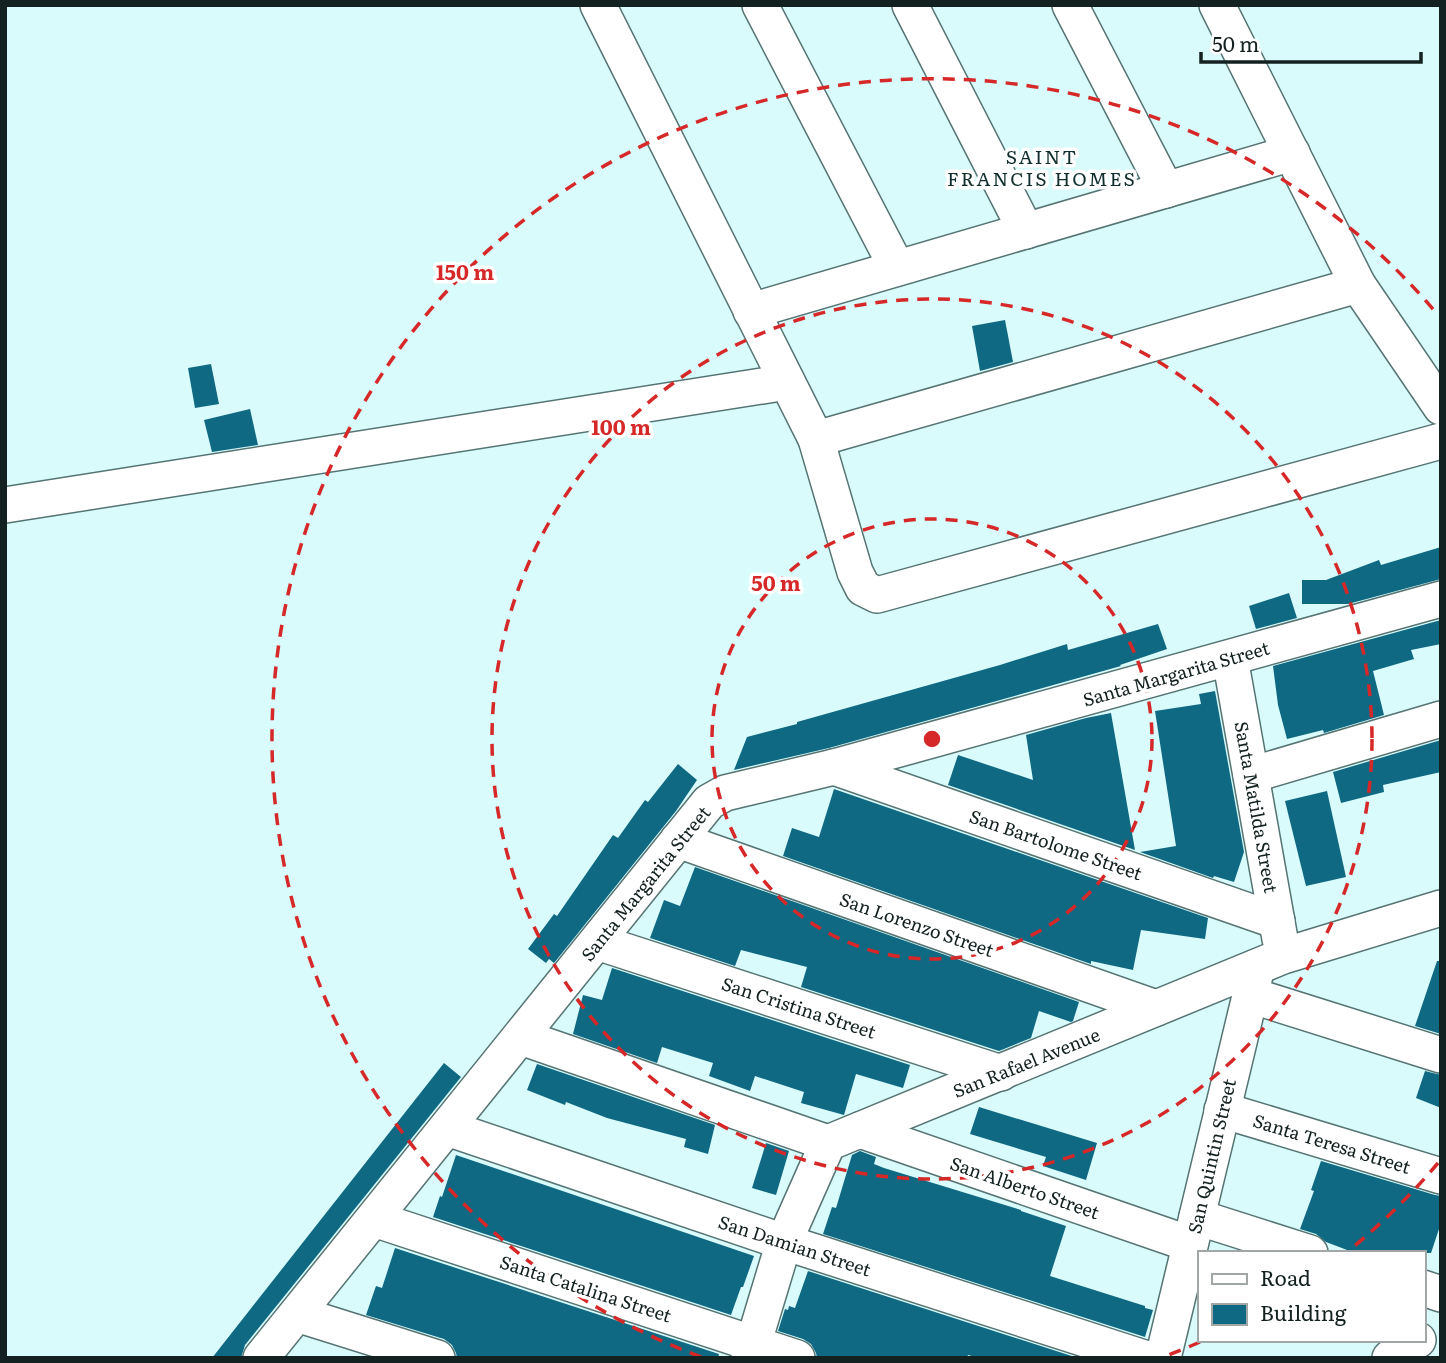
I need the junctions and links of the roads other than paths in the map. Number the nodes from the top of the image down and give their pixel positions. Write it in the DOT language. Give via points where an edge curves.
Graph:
graph roads {
  1 [pos="598,5"];
  2 [pos="760,5"];
  3 [pos="910,5"];
  4 [pos="1070,5"];
  5 [pos="1217,5"];
  6 [pos="1292,153"];
  7 [pos="1166,190"];
  8 [pos="1026,231"];
  9 [pos="897,268"];
  10 [pos="1358,285"];
  11 [pos="751,311"];
  12 [pos="787,382"];
  13 [pos="1441,407"];
  14 [pos="816,439"];
  15 [pos="1441,440"];
  16 [pos="5,505"];
  17 [pos="1441,599"];
  18 [pos="1230,657"];
  19 [pos="1441,719"];
  20 [pos="834,767"];
  21 [pos="1251,775"];
  22 [pos="678,840"];
  23 [pos="1434,914"];
  24 [pos="1277,921"];
  25 [pos="597,942"];
  26 [pos="1263,973"];
  27 [pos="1156,1009"];
  28 [pos="521,1037"];
  29 [pos="1441,1055"];
  30 [pos="1001,1073"];
  31 [pos="1222,1110"];
  32 [pos="447,1128"];
  33 [pos="844,1137"];
  34 [pos="1441,1176"];
  35 [pos="374,1219"];
  36 [pos="1194,1231"];
  37 [pos="784,1242"];
  38 [pos="1299,1251"];
  39 [pos="297,1314"];
  40 [pos="1441,1326"];
  41 [pos="1425,1336"];
  42 [pos="1415,1342"];
  43 [pos="752,1351"];
  44 [pos="261,1358"];
  45 [pos="437,1358"];
  46 [pos="797,1358"];
  47 [pos="1144,1358"];
  48 [pos="1163,1358"];
  49 [pos="1390,1358"];
  1 -- 11 [label="street"];
  2 -- 9 [label="street"];
  3 -- 8 [label="street"];
  4 -- 7 [label="street"];
  5 -- 6 [label="street"];
  6 -- 7 [label="street"];
  6 -- 10 [label="street"];
  7 -- 8 [label="street"];
  8 -- 9 [label="street"];
  9 -- 11 [label="street"];
  10 -- 13 [label="street"];
  10 -- 14 [label="street"];
  11 -- 12 [label="street"];
  12 -- 14 [label="street"];
  12 -- 16 [label="street"];
  14 -- 15 [label="street" via="855,572 863,589 877,595"];
  17 -- 18 [label="street, Santa Margarita Street"];
  18 -- 20 [label="street, Santa Margarita Street"];
  18 -- 21 [label="street, Santa Matilda Street"];
  19 -- 21 [label="street"];
  20 -- 22 [label="street, Santa Margarita Street" via="725,793 709,802"];
  20 -- 24 [label="street, San Bartolome Street"];
  21 -- 24 [label="street, Santa Matilda Street"];
  22 -- 25 [label="street, Santa Margarita Street"];
  22 -- 27 [label="street, San Lorenzo Street"];
  23 -- 26 [label="street, San Rafael Avenue"];
  24 -- 26 [label="street, Santa Matilda Street"];
  25 -- 28 [label="street, Santa Margarita Street"];
  25 -- 30 [label="street, San Cristina Street"];
  26 -- 27 [label="street, San Rafael Avenue"];
  26 -- 29 [label="street"];
  26 -- 31 [label="street, San Quintin Street"];
  27 -- 30 [label="street, San Rafael Avenue"];
  28 -- 32 [label="street, Santa Margarita Street"];
  28 -- 33 [label="street, San Alberto Street"];
  30 -- 33 [label="street, San Rafael Avenue"];
  31 -- 34 [label="street, Santa Teresa Street"];
  31 -- 36 [label="street, San Quintin Street"];
  32 -- 35 [label="street, Santa Margarita Street"];
  32 -- 37 [label="street, San Damian Street"];
  33 -- 36 [label="street, San Alberto Street"];
  33 -- 37 [label="street"];
  35 -- 39 [label="street, Santa Margarita Street"];
  35 -- 43 [label="street, Santa Catalina Street"];
  36 -- 38 [label="street, San Alberto Street"];
  36 -- 48 [label="street, San Quintin Street"];
  37 -- 43 [label="street"];
  37 -- 47 [label="street, San Damian Street"];
  39 -- 44 [label="street, Santa Margarita Street"];
  39 -- 45 [label="street"];
  40 -- 41 [label="street"];
  42 -- 49 [label="street"];
  43 -- 46 [label="street, Santa Catalina Street"];
}
